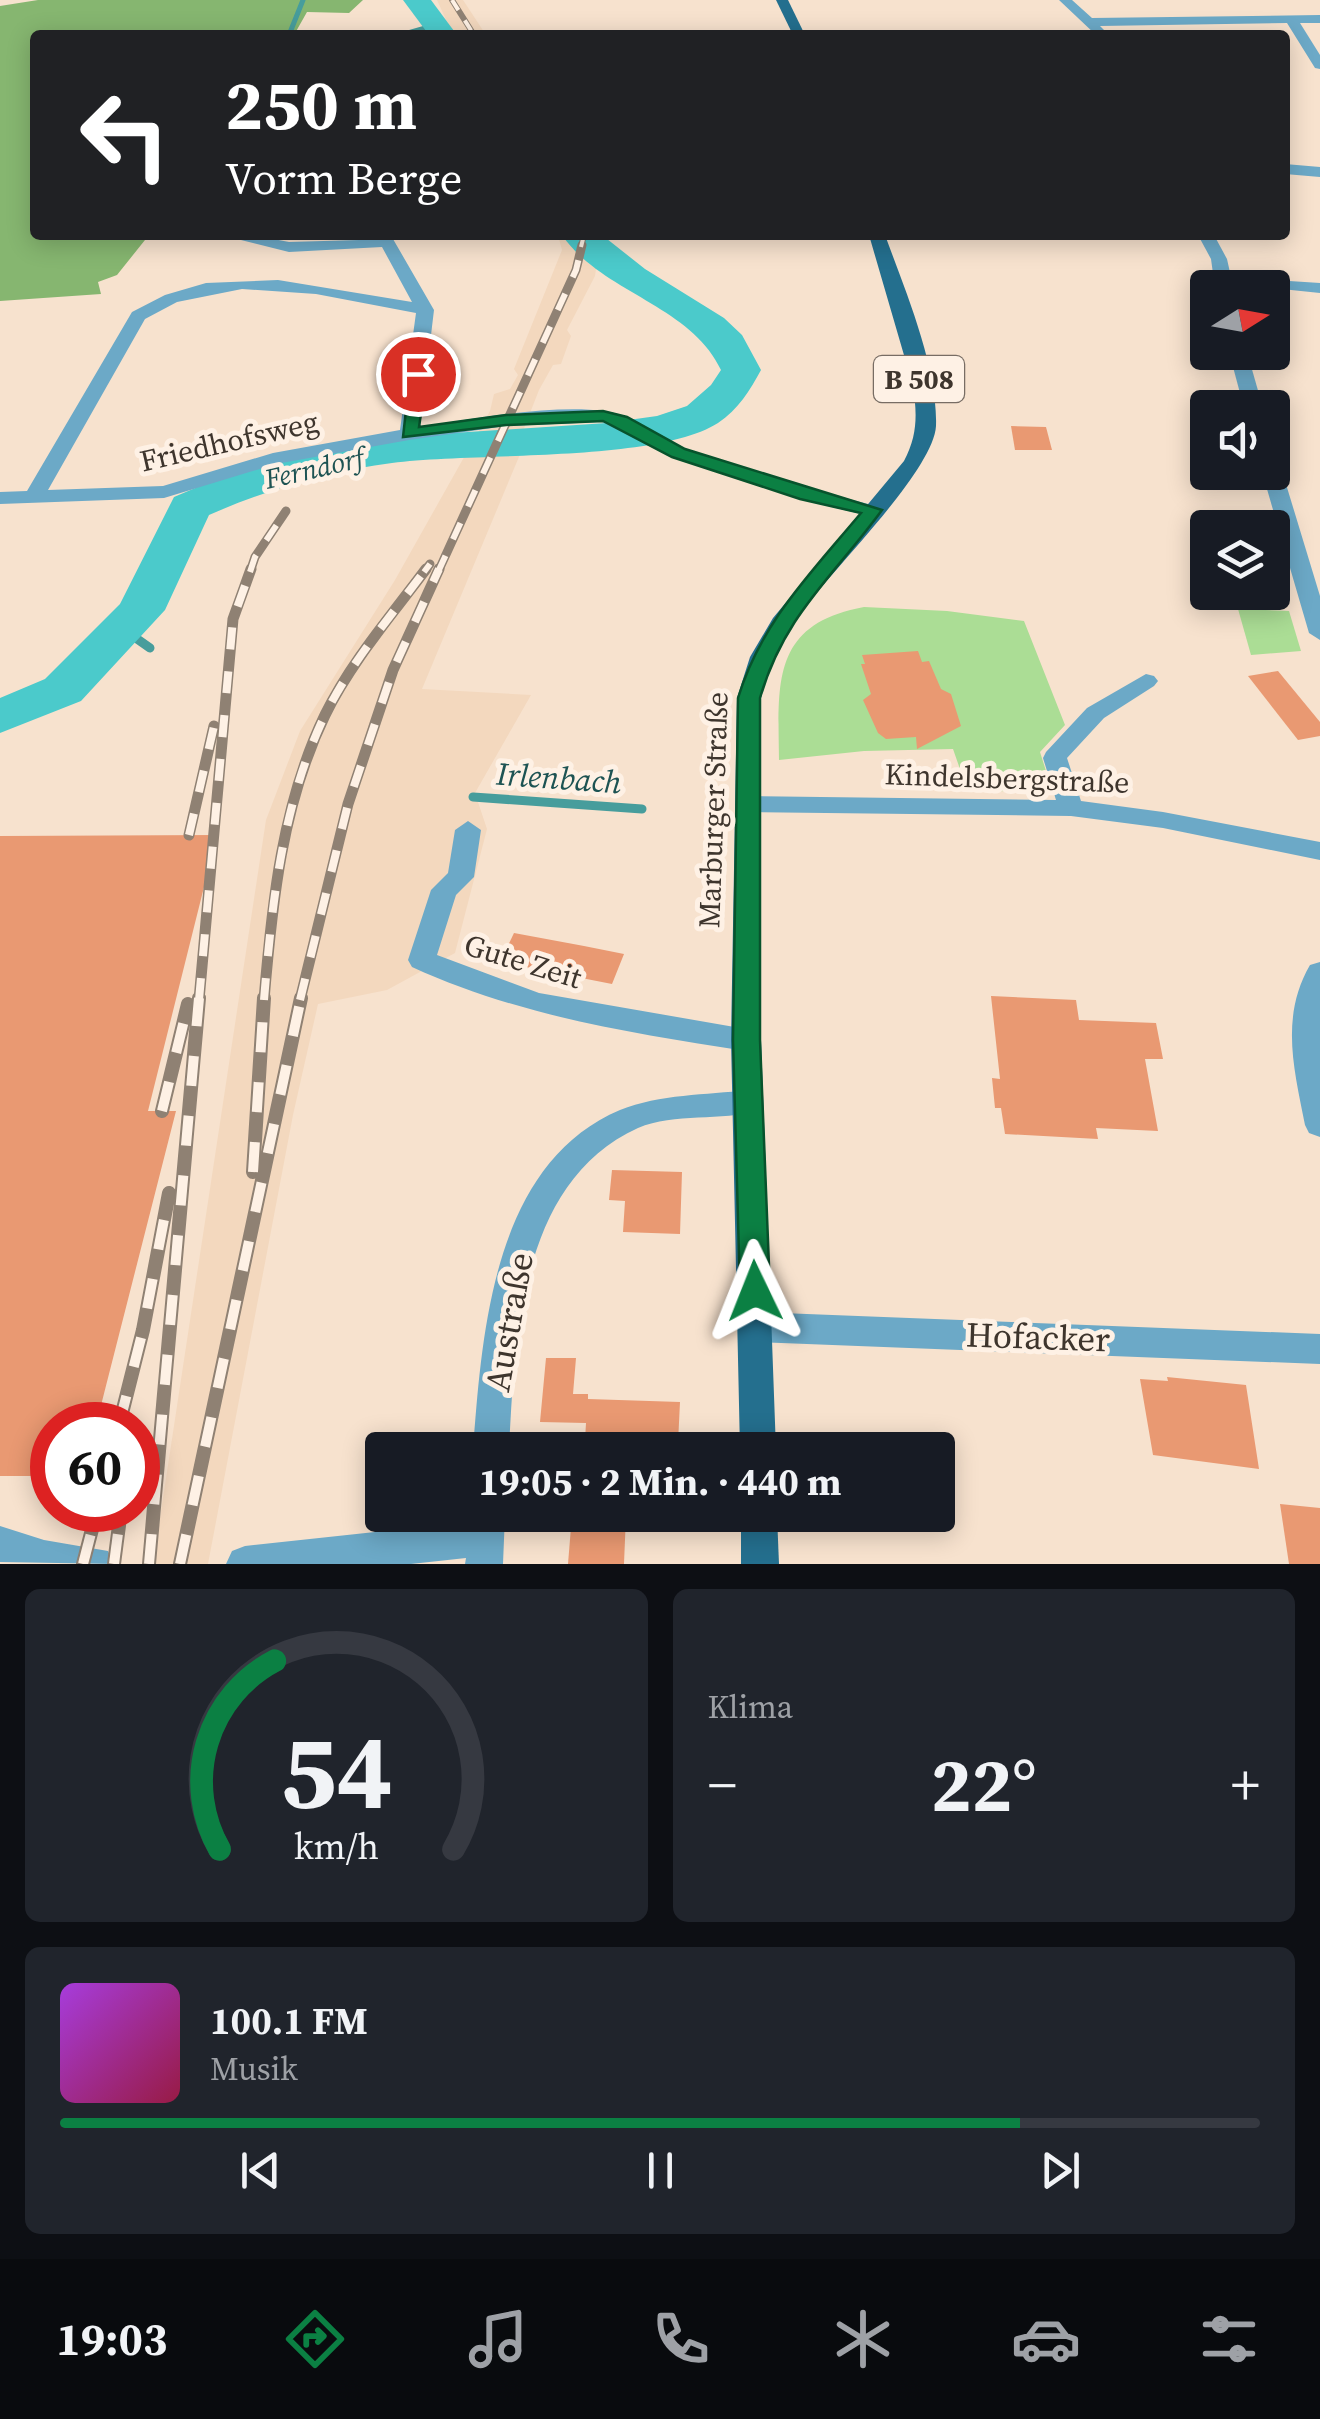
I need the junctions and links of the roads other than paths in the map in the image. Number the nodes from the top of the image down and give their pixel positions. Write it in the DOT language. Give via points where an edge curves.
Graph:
graph roads {
  1 [pos="782,0"];
  2 [pos="1065,0"];
  3 [pos="1290,18"];
  4 [pos="1320,19"];
  5 [pos="1090,22"];
  6 [pos="796,30"];
  7 [pos="1098,30"];
  8 [pos="1320,65"];
  9 [pos="1290,169"];
  10 [pos="1320,172"];
  11 [pos="238,240"];
  12 [pos="378,240"];
  13 [pos="386,240"];
  14 [pos="879,240"];
  15 [pos="1209,240"];
  16 [pos="284,266"];
  17 [pos="1221,270"];
  18 [pos="1290,287"];
  19 [pos="1320,288"];
  20 [pos="425,310"];
  21 [pos="409,434"];
  22 [pos="1278,490"];
  23 [pos="34,497"];
  24 [pos="0,498"];
  25 [pos="873,510"];
  26 [pos="1320,632"];
  27 [pos="1146,681"];
  28 [pos="748,804"];
  29 [pos="1071,808"];
  30 [pos="468,830"];
  31 [pos="1320,851"];
  32 [pos="1320,972"];
  33 [pos="746,1040"];
  34 [pos="748,1102"];
  35 [pos="1320,1124"];
  36 [pos="756,1326"];
  37 [pos="1320,1349"];
  38 [pos="492,1432"];
  39 [pos="758,1432"];
  40 [pos="759,1532"];
  41 [pos="485,1539"];
  42 [pos="0,1544"];
  43 [pos="96,1564"];
  44 [pos="245,1564"];
  45 [pos="760,1564"];
  1 -- 6 [label="main road"];
  2 -- 5 [label="street"];
  3 -- 4 [label="street"];
  3 -- 5 [label="street"];
  3 -- 8 [label="street"];
  5 -- 7 [label="street"];
  9 -- 10 [label="street"];
  11 -- 16 [label="street"];
  12 -- 16 [label="street"];
  13 -- 20 [label="street"];
  14 -- 25 [label="main road, Marburger Straße / B 508" via="927,422 914,463"];
  15 -- 17 [label="street"];
  16 -- 20 [label="street"];
  16 -- 23 [label="street" via="162,299 138,316"];
  18 -- 19 [label="street"];
  20 -- 21 [label="street"];
  21 -- 23 [label="street, Friedhofsweg" via="273,459 164,492"];
  21 -- 25 [label="street, Friedhofsweg" via="603,416 678,453"];
  22 -- 26 [label="street"];
  23 -- 24 [label="street, Friedhofsweg"];
  25 -- 28 [label="main road, Marburger Straße / B 508" via="761,657 749,698"];
  27 -- 29 [label="street" via="1076,727 1055,758"];
  28 -- 29 [label="street, Kindelsbergstraße"];
  28 -- 33 [label="main road, Marburger Straße / B 508"];
  29 -- 31 [label="street, Kindelsbergstraße"];
  30 -- 33 [label="street, Gute Zeit" via="460,876 444,890 422,960 462,981 599,1017"];
  32 -- 35 [label="street" via="1307,994 1303,1038"];
  33 -- 34 [label="main road, Marburger Straße / B 508"];
  34 -- 36 [label="main road, Marburger Straße / B 508"];
  34 -- 38 [label="street, Austraße" via="631,1118 594,1139 540,1200 515,1265"];
  36 -- 37 [label="street, Hofacker"];
  36 -- 39 [label="main road, Marburger Straße / B 508"];
  40 -- 45 [label="main road"];
  41 -- 44 [label="street"];
  42 -- 43 [label="street"];
}
